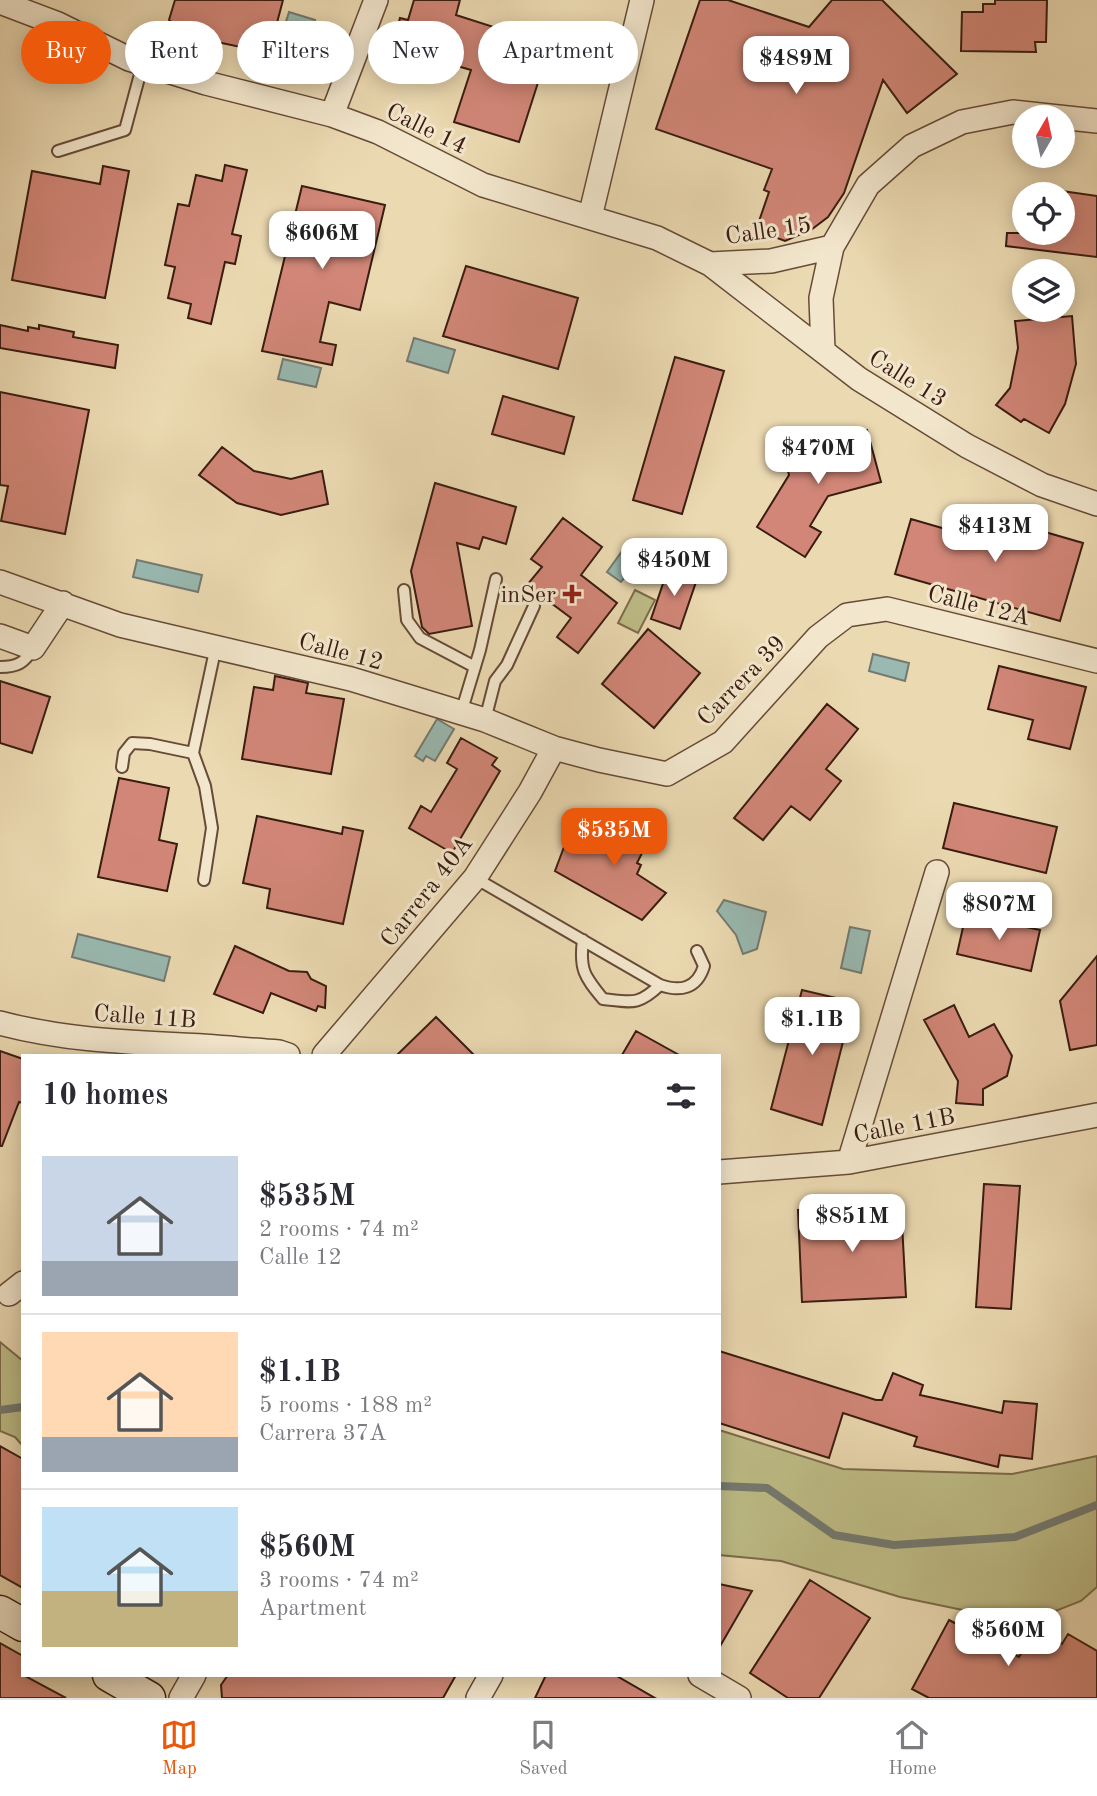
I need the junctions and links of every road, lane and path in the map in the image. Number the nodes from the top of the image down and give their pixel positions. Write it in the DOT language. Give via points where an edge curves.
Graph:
graph roads {
  1 [pos="376,0"];
  2 [pos="642,0"];
  3 [pos="13,4"];
  4 [pos="125,57"];
  5 [pos="137,84"];
  6 [pos="210,84"];
  7 [pos="332,115"];
  8 [pos="1097,121"];
  9 [pos="58,151"];
  10 [pos="590,217"];
  11 [pos="832,247"];
  12 [pos="710,264"];
  13 [pos="823,350"];
  14 [pos="1097,504"];
  15 [pos="496,579"];
  16 [pos="0,582"];
  17 [pos="404,590"];
  18 [pos="63,603"];
  19 [pos="534,606"];
  20 [pos="847,615"];
  21 [pos="0,636"];
  22 [pos="216,646"];
  23 [pos="33,648"];
  24 [pos="1097,661"];
  25 [pos="0,667"];
  26 [pos="475,667"];
  27 [pos="461,713"];
  28 [pos="485,720"];
  29 [pos="554,748"];
  30 [pos="193,753"];
  31 [pos="122,767"];
  32 [pos="667,774"];
  33 [pos="937,872"];
  34 [pos="475,878"];
  35 [pos="204,880"];
  36 [pos="583,940"];
  37 [pos="697,951"];
  38 [pos="660,985"];
  39 [pos="0,1023"];
  40 [pos="98,1048"];
  41 [pos="285,1054"];
  42 [pos="325,1054"];
  43 [pos="1097,1115"];
  44 [pos="849,1162"];
  45 [pos="721,1172"];
  46 [pos="0,1612"];
  47 [pos="21,1624"];
  48 [pos="112,1677"];
  49 [pos="193,1677"];
  50 [pos="490,1677"];
  51 [pos="703,1677"];
  52 [pos="149,1698"];
  53 [pos="181,1698"];
  54 [pos="478,1698"];
  55 [pos="739,1698"];
  1 -- 7 [label="street"];
  2 -- 10 [label="street"];
  3 -- 4 [label="street, Calle 14"];
  5 -- 9 [label="lane" via="125,130"];
  6 -- 7 [label="street, Calle 14"];
  7 -- 10 [label="street, Calle 14" via="378,132 483,185"];
  8 -- 11 [label="street, Calle 15" via="1013,112 962,122 912,146 868,185"];
  10 -- 12 [label="street, Calle 14" via="657,238"];
  11 -- 12 [label="street, Calle 15" via="771,261"];
  11 -- 13 [label="street, Calle 15" via="821,298"];
  12 -- 13 [label="street, Calle 13"];
  13 -- 14 [label="street, Calle 13" via="859,379 967,446 1042,485"];
  15 -- 26 [label="lane"];
  16 -- 18 [label="street, Calle 12"];
  17 -- 26 [label="lane" via="407,620 420,638"];
  18 -- 22 [label="street, Calle 12" via="120,625"];
  18 -- 23 [label="street"];
  19 -- 28 [label="lane" via="495,681"];
  20 -- 24 [label="street, Calle 12A" via="887,609"];
  20 -- 32 [label="street, Carrera 39" via="818,637 723,742"];
  21 -- 23 [label="street"];
  22 -- 27 [label="street, Calle 12" via="351,679"];
  22 -- 30 [label="lane"];
  23 -- 25 [label="lane" via="27,660"];
  26 -- 27 [label="lane"];
  27 -- 28 [label="street, Calle 12"];
  28 -- 29 [label="street, Calle 12"];
  29 -- 32 [label="street, Calle 12"];
  29 -- 34 [label="street, Carrera 40A"];
  30 -- 31 [label="lane" via="132,743 124,753"];
  30 -- 35 [label="lane" via="205,786 212,828"];
  33 -- 44 [label="street"];
  34 -- 36 [label="lane"];
  34 -- 42 [label="street, Carrera 40A"];
  36 -- 38 [label="lane"];
  36 -- 38 [label="lane" via="583,970 603,999 646,999"];
  37 -- 38 [label="lane" via="704,966 688,988"];
  39 -- 40 [label="street, Calle 11B"];
  40 -- 41 [label="street, Calle 11B" via="185,1045"];
  43 -- 44 [label="street, Calle 11B"];
  44 -- 45 [label="street, Calle 11B"];
  46 -- 47 [label="main road"];
  48 -- 52 [label="main road"];
  49 -- 53 [label="street"];
  50 -- 54 [label="street"];
  51 -- 55 [label="street"];
}
